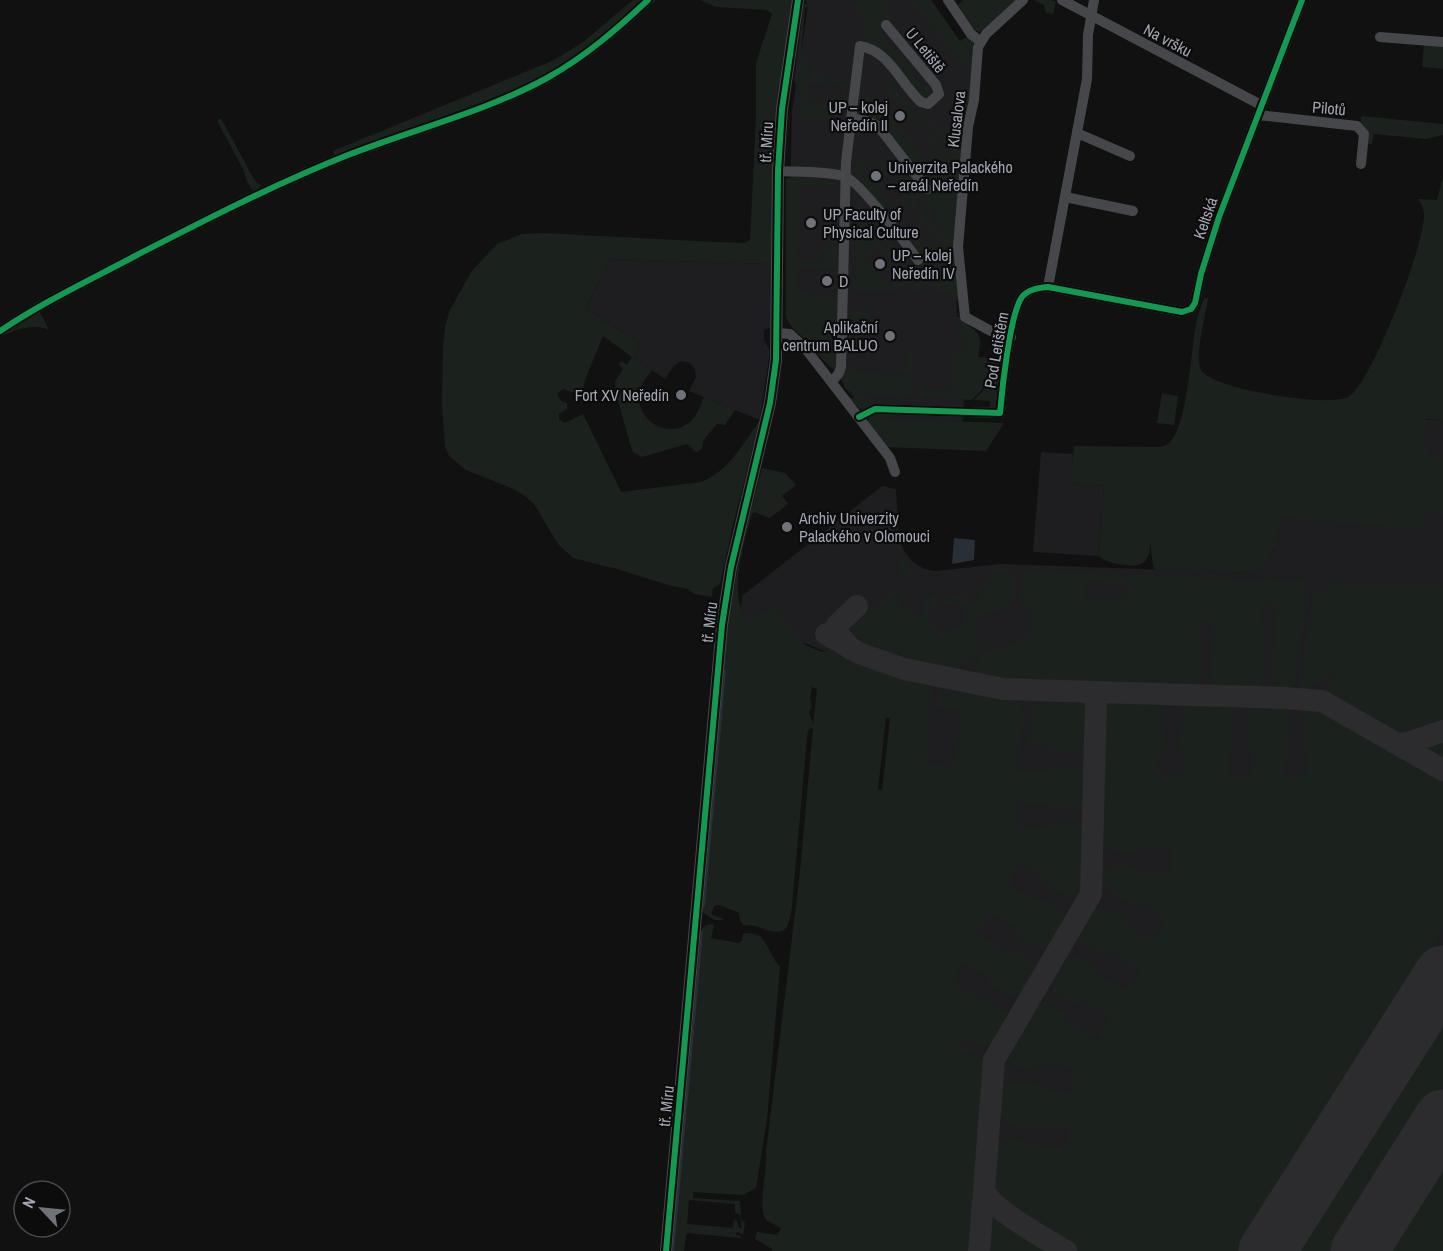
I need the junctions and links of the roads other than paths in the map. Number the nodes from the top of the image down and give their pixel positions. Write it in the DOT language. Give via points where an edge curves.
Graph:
graph roads {
  1 [pos="648,0"];
  2 [pos="798,0"];
  3 [pos="948,0"];
  4 [pos="1023,0"];
  5 [pos="1062,0"];
  6 [pos="1094,0"];
  7 [pos="1302,0"];
  8 [pos="1091,15"];
  9 [pos="886,26"];
  10 [pos="1380,37"];
  11 [pos="981,42"];
  12 [pos="1443,42"];
  13 [pos="1260,110"];
  14 [pos="851,118"];
  15 [pos="1077,133"];
  16 [pos="1130,156"];
  17 [pos="1362,164"];
  18 [pos="778,171"];
  19 [pos="845,176"];
  20 [pos="927,189"];
  21 [pos="1065,197"];
  22 [pos="1133,211"];
  23 [pos="918,260"];
  24 [pos="1048,287"];
  25 [pos="0,331"];
  26 [pos="778,333"];
  27 [pos="1011,336"];
  28 [pos="832,382"];
  29 [pos="859,417"];
  30 [pos="895,471"];
  31 [pos="666,1251"];
  1 -- 25 [label="street" via="592,48 530,87 348,155 229,208 68,291"];
  2 -- 18 [label="main road, tř. Míru" via="782,109"];
  3 -- 11 [label="street"];
  4 -- 11 [label="street"];
  5 -- 8 [label="street, Na vršku"];
  6 -- 8 [label="street"];
  7 -- 13 [label="street, Keltská"];
  8 -- 13 [label="street, Na vršku"];
  8 -- 15 [label="street" via="1087,79"];
  9 -- 14 [label="street, U Letiště" via="936,85 939,94 928,104 921,102 881,54 860,46"];
  10 -- 12 [label="street"];
  11 -- 27 [label="street, Klusalova" via="968,127 958,247 964,314 991,331"];
  13 -- 17 [label="street, Pilotů" via="1357,126 1364,134"];
  13 -- 24 [label="street, Keltská" via="1219,217 1191,309 1174,311"];
  14 -- 19 [label="street, U Letiště"];
  14 -- 20 [label="street" via="878,126"];
  15 -- 16 [label="street"];
  15 -- 21 [label="street"];
  18 -- 19 [label="street"];
  18 -- 26 [label="main road, tř. Míru"];
  19 -- 23 [label="street"];
  19 -- 28 [label="street, U Letiště" via="841,367"];
  21 -- 22 [label="street"];
  21 -- 24 [label="street"];
  24 -- 27 [label="street, Pod Letištěm" via="1030,290 1022,297"];
  26 -- 28 [label="street" via="794,337"];
  26 -- 31 [label="main road, tř. Míru" via="772,394 737,537 722,625"];
  27 -- 29 [label="street, Pod Letištěm" via="1000,413 875,409"];
  28 -- 29 [label="street"];
  29 -- 30 [label="street" via="890,458"];
}
